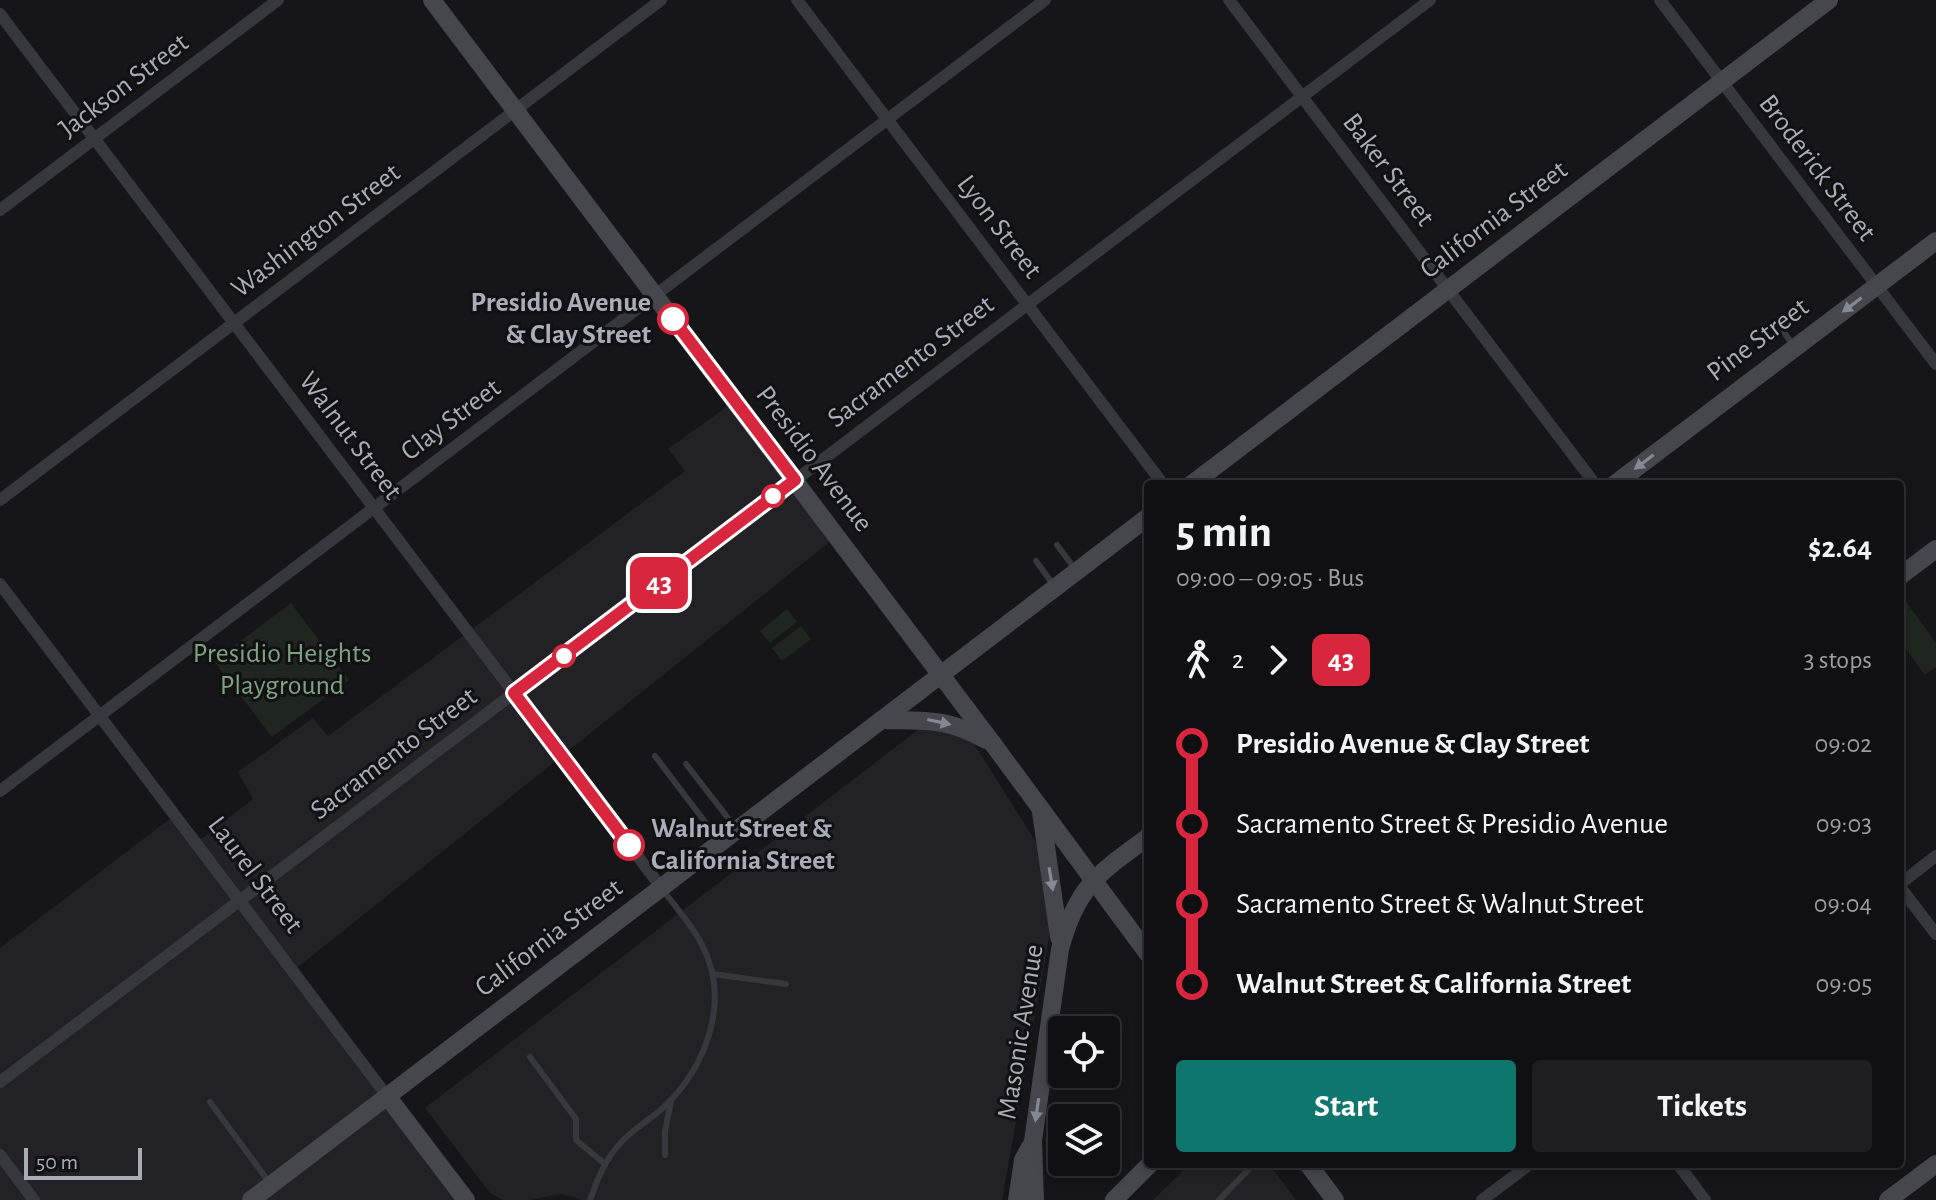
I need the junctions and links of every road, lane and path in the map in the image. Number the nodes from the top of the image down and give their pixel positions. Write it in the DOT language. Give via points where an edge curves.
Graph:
graph roads {
  1 [pos="278,0"];
  2 [pos="432,0"];
  3 [pos="661,0"];
  4 [pos="797,0"];
  5 [pos="1045,0"];
  6 [pos="1229,0"];
  7 [pos="1430,0"];
  8 [pos="1660,0"];
  9 [pos="1829,0"];
  10 [pos="0,14"];
  11 [pos="1721,82"];
  12 [pos="1302,97"];
  13 [pos="515,110"];
  14 [pos="887,119"];
  15 [pos="94,139"];
  16 [pos="0,210"];
  17 [pos="1936,241"];
  18 [pos="1877,286"];
  19 [pos="1448,290"];
  20 [pos="655,295"];
  21 [pos="1028,304"];
  22 [pos="234,323"];
  23 [pos="1781,328"];
  24 [pos="1795,347"];
  25 [pos="1936,364"];
  26 [pos="795,480"];
  27 [pos="1160,480"];
  28 [pos="1197,480"];
  29 [pos="1592,480"];
  30 [pos="1620,480"];
  31 [pos="0,500"];
  32 [pos="374,508"];
  33 [pos="1144,520"];
  34 [pos="1057,545"];
  35 [pos="1936,549"];
  36 [pos="1036,561"];
  37 [pos="1077,572"];
  38 [pos="1904,573"];
  39 [pos="0,584"];
  40 [pos="1056,588"];
  41 [pos="941,675"];
  42 [pos="514,693"];
  43 [pos="99,716"];
  44 [pos="881,720"];
  45 [pos="993,744"];
  46 [pos="655,756"];
  47 [pos="686,764"];
  48 [pos="0,791"];
  49 [pos="1041,809"];
  50 [pos="737,829"];
  51 [pos="1144,840"];
  52 [pos="721,842"];
  53 [pos="1936,856"];
  54 [pos="1093,880"];
  55 [pos="1904,882"];
  56 [pos="661,887"];
  57 [pos="1904,890"];
  58 [pos="240,901"];
  59 [pos="1936,934"];
  60 [pos="1060,949"];
  61 [pos="1144,949"];
  62 [pos="713,974"];
  63 [pos="786,984"];
  64 [pos="530,1057"];
  65 [pos="0,1082"];
  66 [pos="387,1096"];
  67 [pos="672,1099"];
  68 [pos="210,1102"];
  69 [pos="1033,1141"];
  70 [pos="0,1155"];
  71 [pos="665,1155"];
  72 [pos="605,1164"];
  73 [pos="1936,1164"];
  74 [pos="1146,1168"];
  75 [pos="1250,1168"];
  76 [pos="1311,1168"];
  77 [pos="1525,1168"];
  78 [pos="1681,1168"];
  79 [pos="271,1184"];
  80 [pos="461,1198"];
  81 [pos="1115,1199"];
  82 [pos="1892,1199"];
  83 [pos="34,1200"];
  84 [pos="251,1200"];
  85 [pos="590,1200"];
  86 [pos="1017,1200"];
  87 [pos="1035,1200"];
  88 [pos="1219,1200"];
  89 [pos="1335,1200"];
  90 [pos="1482,1200"];
  91 [pos="1705,1200"];
  1 -- 15 [label="street, Jackson Street"];
  2 -- 13 [label="main road, Presidio Avenue"];
  3 -- 13 [label="street, Washington Street"];
  4 -- 14 [label="street, Lyon Street"];
  5 -- 14 [label="street, Clay Street"];
  6 -- 12 [label="street, Baker Street"];
  7 -- 12 [label="street, Sacramento Street"];
  8 -- 11 [label="street, Broderick Street"];
  9 -- 11 [label="main road, California Street"];
  10 -- 15 [label="street, Walnut Street"];
  11 -- 18 [label="street, Broderick Street"];
  11 -- 19 [label="main road, California Street"];
  12 -- 19 [label="street, Baker Street"];
  12 -- 21 [label="street, Sacramento Street"];
  13 -- 20 [label="main road, Presidio Avenue"];
  13 -- 22 [label="street, Washington Street"];
  14 -- 20 [label="street, Clay Street"];
  14 -- 21 [label="street, Lyon Street"];
  15 -- 16 [label="street, Jackson Street"];
  15 -- 22 [label="street, Walnut Street"];
  17 -- 18 [label="main road, Pine Street"];
  18 -- 24 [label="main road, Pine Street, one-way"];
  18 -- 25 [label="street, Broderick Street"];
  19 -- 28 [label="main road, California Street"];
  19 -- 29 [label="street, Baker Street"];
  20 -- 26 [label="main road, Presidio Avenue"];
  20 -- 32 [label="street, Clay Street"];
  21 -- 26 [label="street, Sacramento Street"];
  21 -- 27 [label="street, Lyon Street"];
  22 -- 31 [label="street, Washington Street"];
  22 -- 32 [label="street, Walnut Street"];
  23 -- 24 [label="lane"];
  24 -- 30 [label="main road, Pine Street, one-way"];
  26 -- 41 [label="main road, Presidio Avenue"];
  26 -- 42 [label="street, Sacramento Street"];
  32 -- 42 [label="street, Walnut Street"];
  32 -- 43 [label="street, Clay Street"];
  33 -- 37 [label="main road, California Street"];
  34 -- 37 [label="lane"];
  35 -- 38 [label="main road"];
  36 -- 40 [label="lane"];
  37 -- 40 [label="main road, California Street"];
  39 -- 43 [label="street, Laurel Street"];
  40 -- 41 [label="main road, California Street"];
  41 -- 44 [label="main road, California Street"];
  41 -- 45 [label="main road, Presidio Avenue"];
  42 -- 56 [label="street, Walnut Street"];
  42 -- 58 [label="street, Sacramento Street"];
  43 -- 48 [label="street, Clay Street"];
  43 -- 58 [label="street, Laurel Street"];
  44 -- 45 [label="main road, one-way" via="936,720"];
  44 -- 50 [label="main road, California Street"];
  45 -- 49 [label="main road, Presidio Avenue"];
  46 -- 52 [label="lane"];
  47 -- 50 [label="lane"];
  49 -- 54 [label="main road, Presidio Avenue"];
  49 -- 60 [label="main road, one-way"];
  50 -- 52 [label="main road, California Street"];
  51 -- 54 [label="main road"];
  52 -- 56 [label="main road, California Street"];
  53 -- 55 [label="street"];
  54 -- 60 [label="main road, Masonic Avenue" via="1072,911"];
  54 -- 61 [label="main road, Presidio Avenue"];
  56 -- 62 [label="lane" via="704,947"];
  56 -- 66 [label="main road, California Street"];
  57 -- 59 [label="street"];
  58 -- 65 [label="street, Sacramento Street"];
  58 -- 66 [label="street, Laurel Street"];
  60 -- 69 [label="main road, Masonic Avenue, one-way"];
  62 -- 63 [label="lane"];
  62 -- 67 [label="lane" via="708,1042"];
  64 -- 72 [label="lane" via="576,1119 576,1140"];
  66 -- 79 [label="main road, California Street"];
  66 -- 80 [label="main road, Laurel Street"];
  67 -- 71 [label="lane"];
  67 -- 72 [label="lane" via="628,1135"];
  68 -- 79 [label="lane"];
  69 -- 86 [label="main road" via="1023,1160"];
  69 -- 87 [label="main road, Masonic Avenue"];
  70 -- 83 [label="street"];
  72 -- 85 [label="lane"];
  73 -- 82 [label="main road"];
  74 -- 81 [label="main road"];
  75 -- 88 [label="lane"];
  76 -- 89 [label="main road"];
  77 -- 90 [label="street"];
  78 -- 91 [label="street"];
  79 -- 84 [label="main road, California Street"];
}
